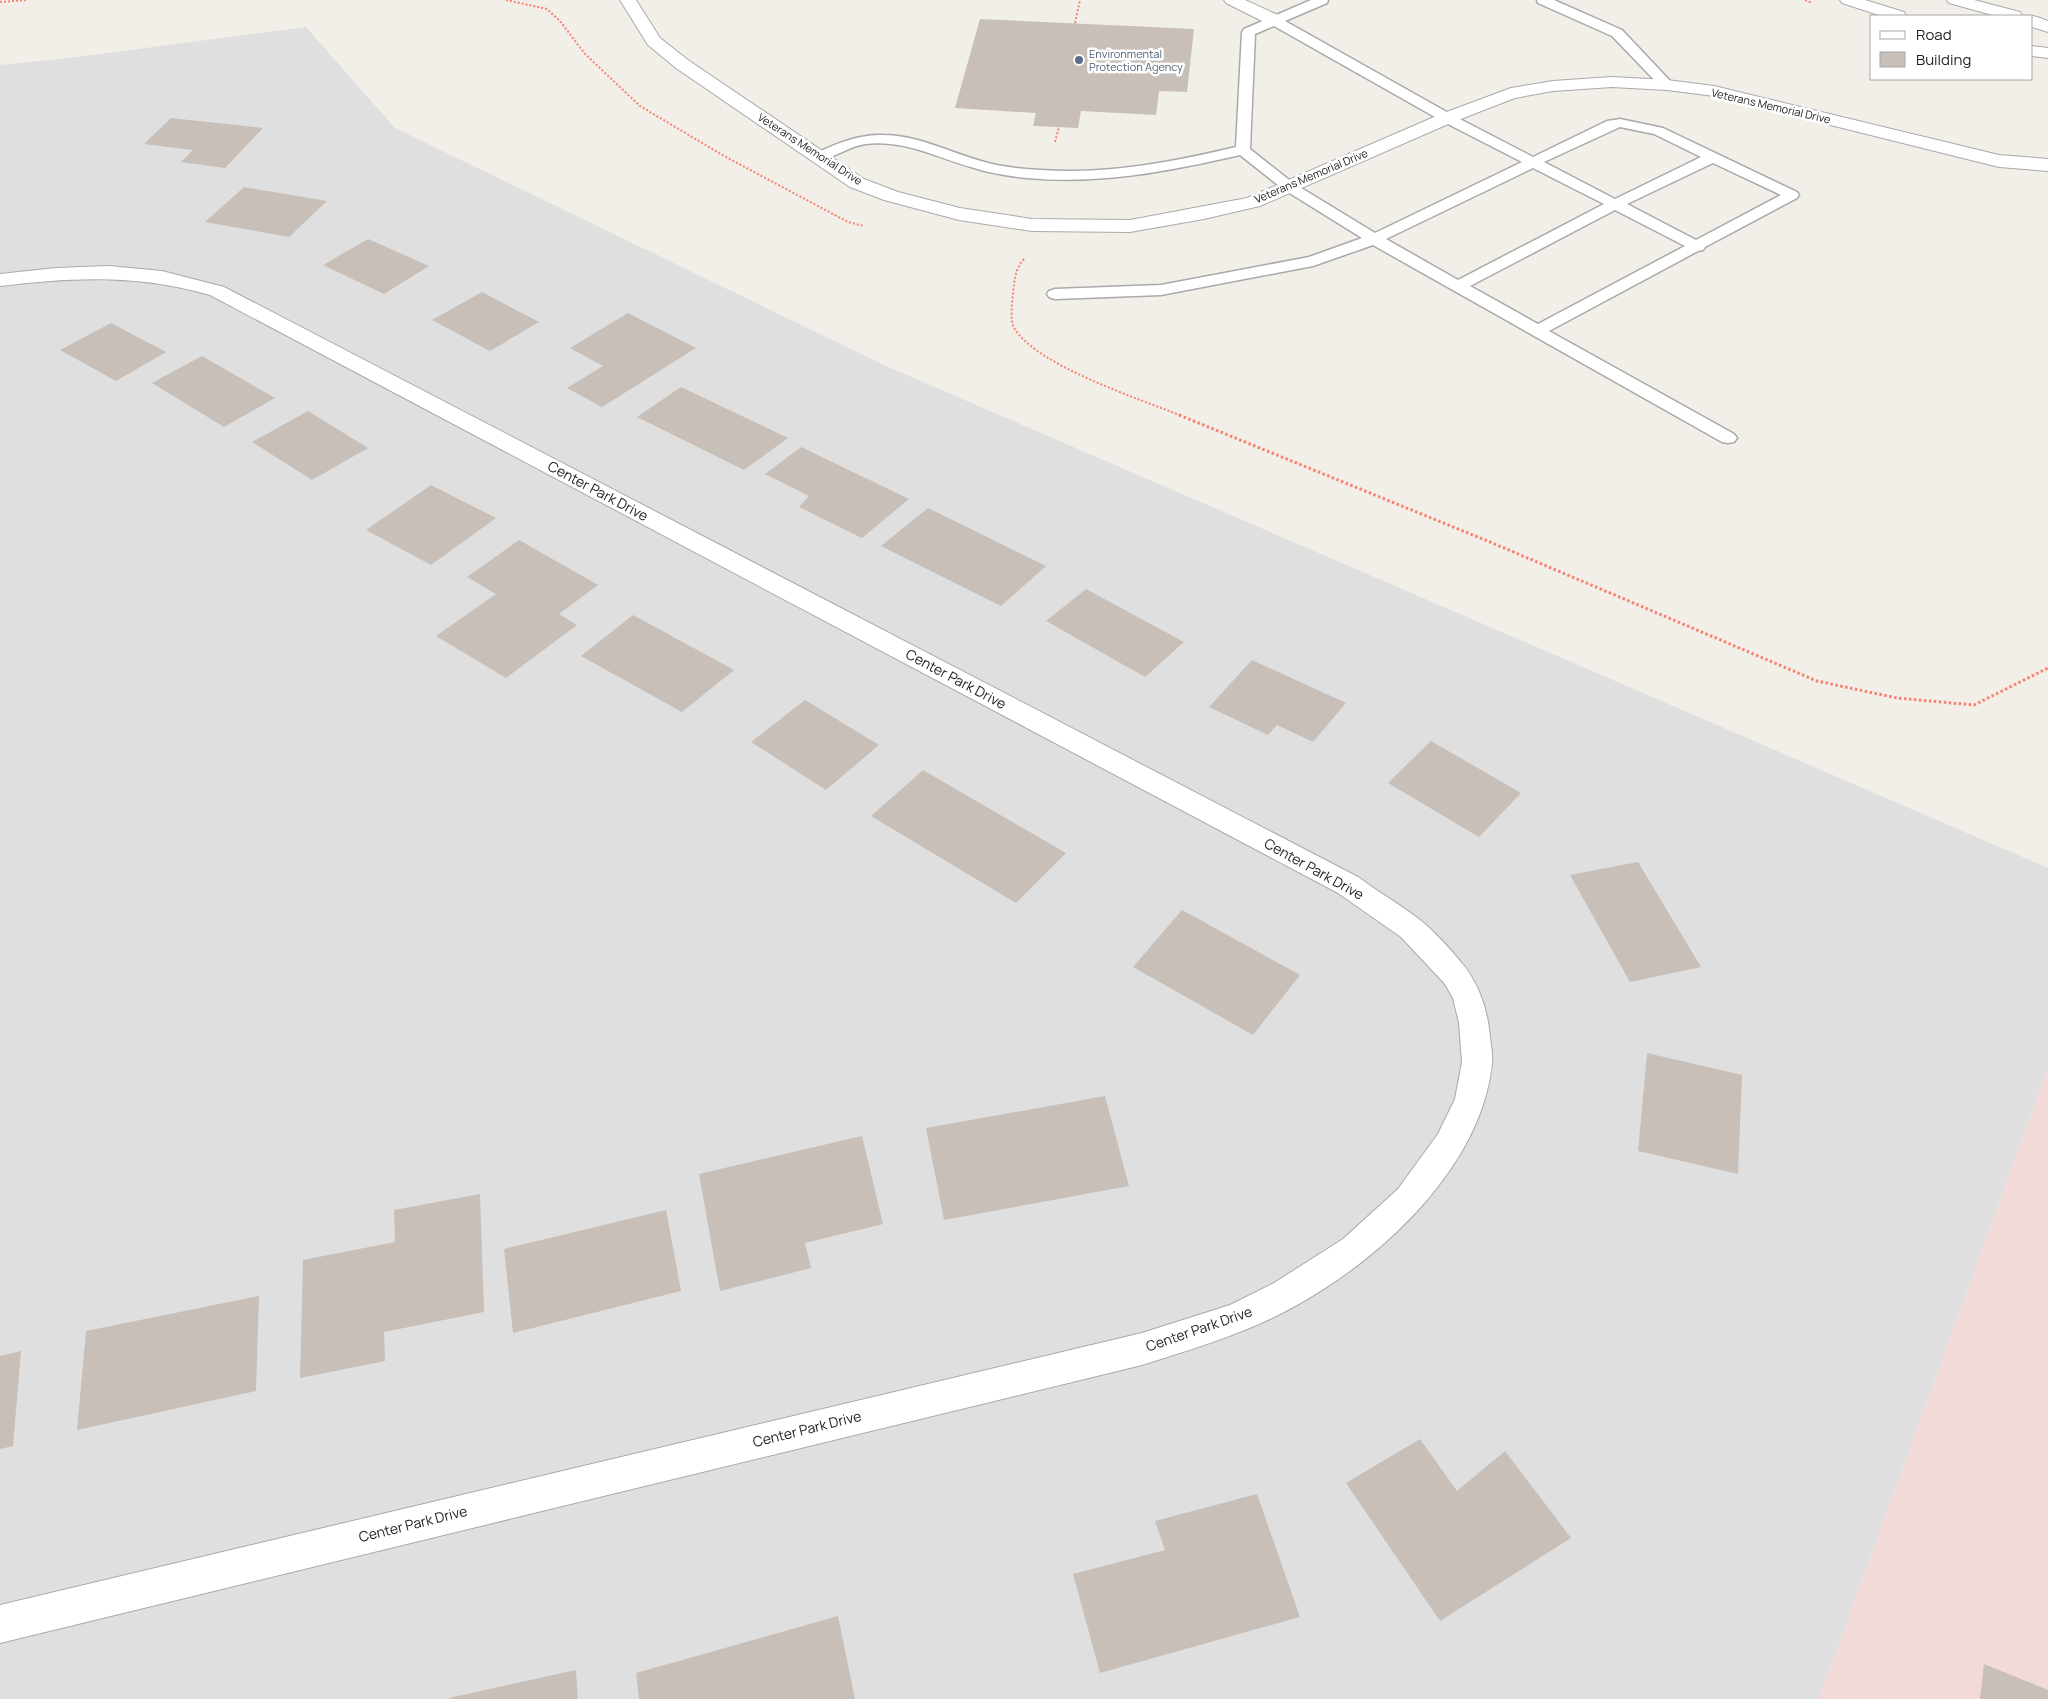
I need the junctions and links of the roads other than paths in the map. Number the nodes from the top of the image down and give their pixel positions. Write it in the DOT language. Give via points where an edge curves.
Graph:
graph roads {
  1 [pos="628,0"];
  2 [pos="1232,0"];
  3 [pos="1322,0"];
  4 [pos="1543,0"];
  5 [pos="1848,0"];
  6 [pos="1955,0"];
  7 [pos="1895,15"];
  8 [pos="2010,15"];
  9 [pos="1274,20"];
  10 [pos="2033,21"];
  11 [pos="2048,27"];
  12 [pos="2033,51"];
  13 [pos="2048,53"];
  14 [pos="1667,85"];
  15 [pos="1447,118"];
  16 [pos="1243,150"];
  17 [pos="820,157"];
  18 [pos="1714,157"];
  19 [pos="1533,162"];
  20 [pos="2048,165"];
  21 [pos="1288,186"];
  22 [pos="1616,204"];
  23 [pos="1374,238"];
  24 [pos="1698,247"];
  25 [pos="0,280"];
  26 [pos="1459,286"];
  27 [pos="1055,294"];
  28 [pos="1538,330"];
  29 [pos="1728,438"];
  30 [pos="0,1624"];
  1 -- 17 [label="street, Veterans Memorial Drive" via="654,41 682,64"];
  2 -- 9 [label="street"];
  3 -- 9 [label="lane"];
  4 -- 14 [label="lane" via="1617,33"];
  5 -- 7 [label="street"];
  6 -- 8 [label="street"];
  9 -- 15 [label="lane"];
  9 -- 16 [label="lane" via="1249,32"];
  10 -- 11 [label="street"];
  12 -- 13 [label="street"];
  14 -- 15 [label="street, Veterans Memorial Drive" via="1612,82 1553,86 1511,93"];
  14 -- 20 [label="street, Veterans Memorial Drive" via="1738,96 1999,161"];
  15 -- 19 [label="lane"];
  15 -- 21 [label="street, Veterans Memorial Drive"];
  16 -- 17 [label="lane" via="1166,168 1118,175 1045,175 994,169 895,139 866,140"];
  16 -- 21 [label="lane"];
  17 -- 21 [label="street, Veterans Memorial Drive" via="858,183 891,196 959,214 1032,225 1138,225 1253,202"];
  18 -- 19 [label="lane" via="1658,131 1620,123 1605,126"];
  18 -- 22 [label="lane"];
  18 -- 24 [label="lane" via="1792,194"];
  19 -- 22 [label="lane"];
  19 -- 23 [label="lane"];
  21 -- 23 [label="lane"];
  22 -- 24 [label="lane"];
  22 -- 26 [label="lane"];
  23 -- 26 [label="lane"];
  23 -- 27 [label="lane" via="1314,261 1203,283 1161,290"];
  24 -- 28 [label="lane"];
  25 -- 30 [label="street, Center Park Drive" via="61,272 132,273 165,277 218,291 1348,884 1411,929 1455,976 1467,997 1474,1024 1477,1062 1470,1100 1450,1143 1409,1199 1355,1249 1286,1294 1238,1318 1142,1349"];
  26 -- 28 [label="lane"];
  28 -- 29 [label="lane"];
}
